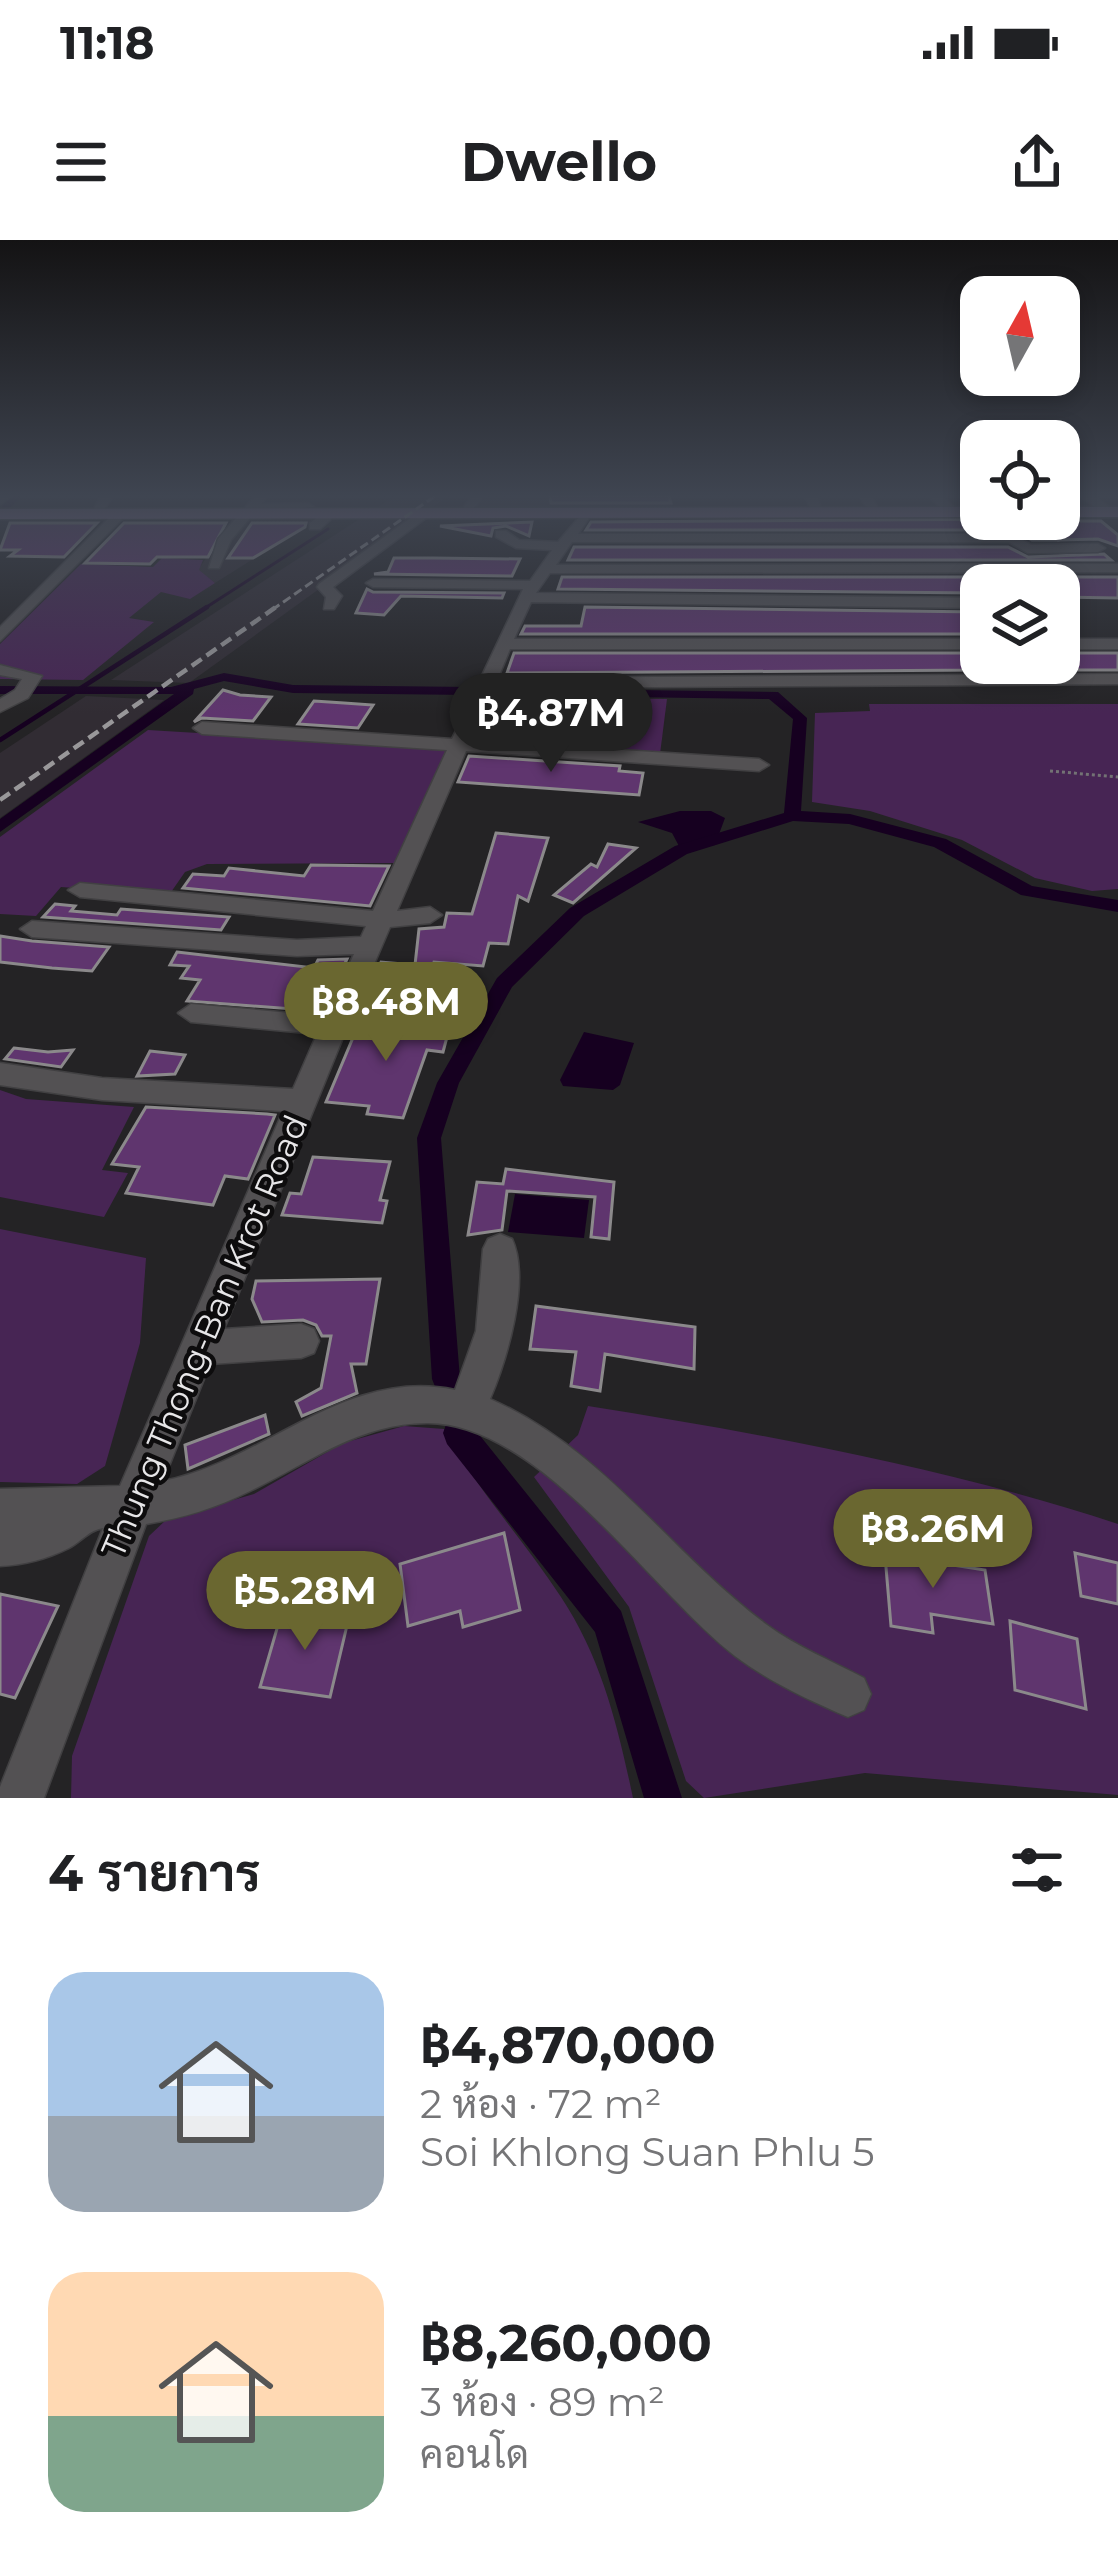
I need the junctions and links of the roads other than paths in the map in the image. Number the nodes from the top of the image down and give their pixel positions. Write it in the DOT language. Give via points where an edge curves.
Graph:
graph roads {
  1 [pos="644,568"];
  2 [pos="710,568"];
  3 [pos="769,568"];
  4 [pos="830,568"];
  5 [pos="897,568"];
  6 [pos="69,569"];
  7 [pos="348,569"];
  8 [pos="541,569"];
  9 [pos="556,569"];
  10 [pos="560,569"];
  11 [pos="578,569"];
  12 [pos="1086,569"];
  13 [pos="1099,581"];
  14 [pos="373,583"];
  15 [pos="960,589"];
  16 [pos="575,592"];
  17 [pos="648,594"];
  18 [pos="718,594"];
  19 [pos="781,595"];
  20 [pos="960,603"];
  21 [pos="328,606"];
  22 [pos="850,606"];
  23 [pos="0,636"];
  24 [pos="638,636"];
  25 [pos="758,636"];
  26 [pos="505,644"];
  27 [pos="950,644"];
  28 [pos="960,644"];
  29 [pos="1080,644"];
  30 [pos="1118,644"];
  31 [pos="960,660"];
  32 [pos="0,670"];
  33 [pos="1118,679"];
  34 [pos="773,680"];
  35 [pos="1080,680"];
  36 [pos="960,681"];
  37 [pos="488,683"];
  38 [pos="643,683"];
  39 [pos="0,707"];
  40 [pos="407,716"];
  41 [pos="202,728"];
  42 [pos="394,741"];
  43 [pos="462,743"];
  44 [pos="546,749"];
  45 [pos="759,765"];
  46 [pos="538,774"];
  47 [pos="80,890"];
  48 [pos="277,908"];
  49 [pos="430,915"];
  50 [pos="230,927"];
  51 [pos="32,929"];
  52 [pos="377,933"];
  53 [pos="191,1013"];
  54 [pos="340,1014"];
  55 [pos="392,1015"];
  56 [pos="0,1074"];
  57 [pos="302,1101"];
  58 [pos="500,1249"];
  59 [pos="301,1341"];
  60 [pos="199,1348"];
  61 [pos="466,1408"];
  62 [pos="133,1504"];
  63 [pos="86,1507"];
  64 [pos="0,1510"];
  65 [pos="0,1545"];
  66 [pos="848,1694"];
  67 [pos="20,1798"];
  1 -- 17 [label="street"];
  2 -- 18 [label="street"];
  3 -- 19 [label="street"];
  4 -- 22 [label="street"];
  5 -- 15 [label="street" via="913,592"];
  6 -- 23 [label="street"];
  7 -- 21 [label="street" via="324,586 334,595"];
  8 -- 14 [label="street" via="446,590 418,577"];
  9 -- 26 [label="street, Thung Thong-Ban Krot Road"];
  10 -- 16 [label="street"];
  11 -- 22 [label="street"];
  12 -- 13 [label="street"];
  20 -- 22 [label="street"];
  24 -- 25 [label="street"];
  24 -- 26 [label="street"];
  24 -- 38 [label="street"];
  25 -- 27 [label="street"];
  25 -- 34 [label="street"];
  26 -- 37 [label="street, Thung Thong-Ban Krot Road"];
  27 -- 28 [label="street"];
  27 -- 31 [label="street"];
  29 -- 30 [label="street"];
  32 -- 39 [label="street" via="33,676"];
  33 -- 35 [label="street"];
  34 -- 36 [label="street" via="846,688"];
  34 -- 38 [label="street"];
  37 -- 38 [label="street"];
  37 -- 43 [label="street, Thung Thong-Ban Krot Road"];
  40 -- 42 [label="street"];
  41 -- 42 [label="street"];
  42 -- 43 [label="street"];
  43 -- 44 [label="street"];
  43 -- 52 [label="street, Thung Thong-Ban Krot Road"];
  44 -- 45 [label="street"];
  44 -- 46 [label="street"];
  47 -- 48 [label="street"];
  48 -- 50 [label="street" via="259,925"];
  48 -- 52 [label="street"];
  49 -- 52 [label="street"];
  51 -- 52 [label="street" via="245,946"];
  52 -- 54 [label="street, Thung Thong-Ban Krot Road"];
  53 -- 54 [label="street"];
  54 -- 55 [label="street"];
  54 -- 57 [label="street, Thung Thong-Ban Krot Road"];
  56 -- 57 [label="street"];
  57 -- 60 [label="street, Thung Thong-Ban Krot Road"];
  58 -- 61 [label="street" via="492,1358"];
  59 -- 60 [label="street"];
  60 -- 62 [label="street, Thung Thong-Ban Krot Road"];
  61 -- 62 [label="street" via="437,1402 370,1411 190,1495"];
  61 -- 66 [label="street" via="556,1456 752,1640"];
  62 -- 63 [label="street"];
  62 -- 67 [label="street, Thung Thong-Ban Krot Road"];
  63 -- 64 [label="street"];
  63 -- 65 [label="street" via="56,1533"];
}
